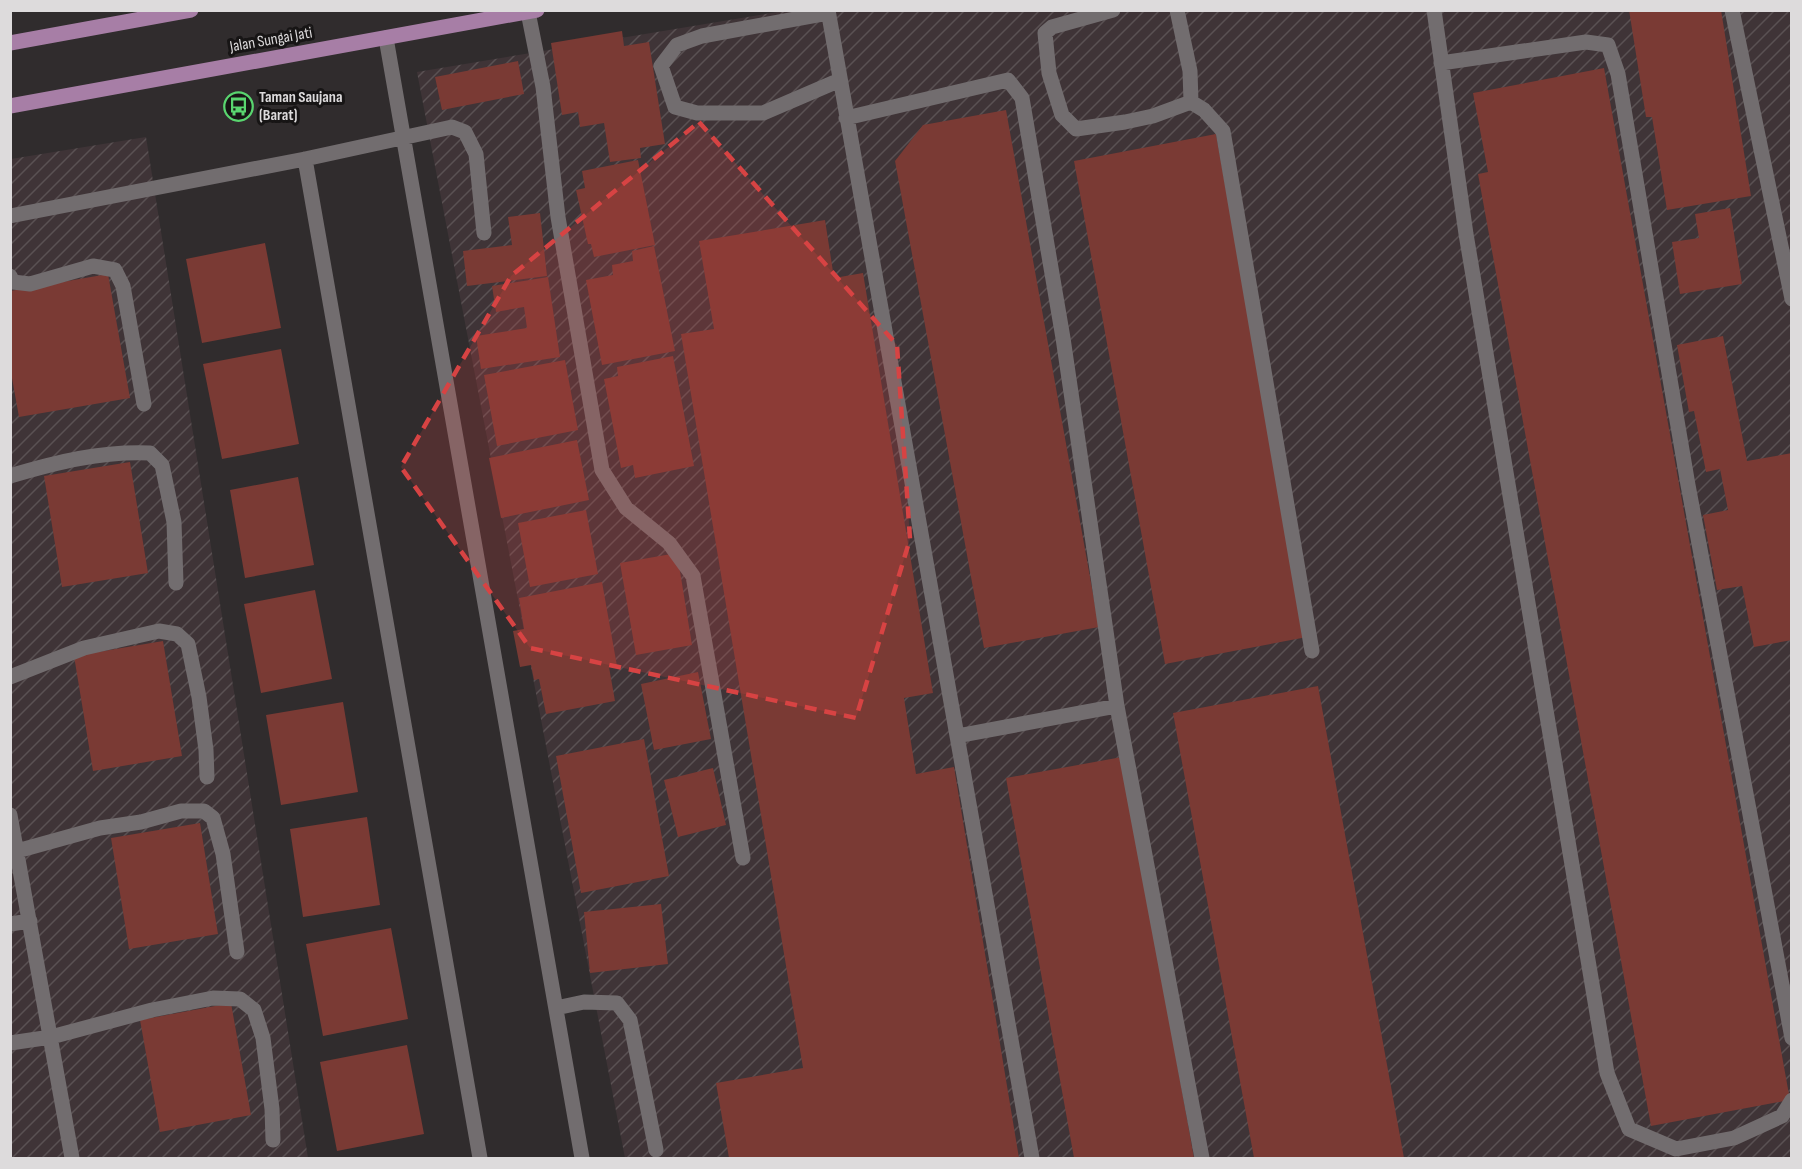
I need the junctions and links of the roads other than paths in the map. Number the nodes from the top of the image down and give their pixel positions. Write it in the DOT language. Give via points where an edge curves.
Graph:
graph roads {
  1 [pos="190,10"];
  2 [pos="1113,10"];
  3 [pos="1177,10"];
  4 [pos="1434,10"];
  5 [pos="1732,10"];
  6 [pos="532,11"];
  7 [pos="828,12"];
  8 [pos="386,38"];
  9 [pos="10,43"];
  10 [pos="1441,63"];
  11 [pos="840,80"];
  12 [pos="1191,102"];
  13 [pos="10,106"];
  14 [pos="846,118"];
  15 [pos="403,138"];
  16 [pos="305,159"];
  17 [pos="10,216"];
  18 [pos="484,233"];
  19 [pos="10,276"];
  20 [pos="1791,299"];
  21 [pos="144,404"];
  22 [pos="10,476"];
  23 [pos="176,583"];
  24 [pos="1312,651"];
  25 [pos="10,677"];
  26 [pos="1117,706"];
  27 [pos="957,736"];
  28 [pos="207,777"];
  29 [pos="10,815"];
  30 [pos="17,851"];
  31 [pos="743,858"];
  32 [pos="30,921"];
  33 [pos="10,924"];
  34 [pos="237,952"];
  35 [pos="556,1008"];
  36 [pos="51,1037"];
  37 [pos="1791,1038"];
  38 [pos="10,1043"];
  39 [pos="1791,1100"];
  40 [pos="273,1140"];
  41 [pos="656,1150"];
  42 [pos="72,1158"];
  43 [pos="480,1158"];
  44 [pos="582,1158"];
  45 [pos="1032,1158"];
  46 [pos="1202,1158"];
  1 -- 9 [label="main road"];
  2 -- 12 [label="street" via="1052,27 1045,33 1049,73 1062,115 1076,129 1153,116"];
  3 -- 12 [label="street" via="1190,71"];
  4 -- 10 [label="street"];
  5 -- 20 [label="street"];
  6 -- 8 [label="main road, Jalan Sungai Jati"];
  6 -- 31 [label="street" via="558,217 602,470 626,508 669,543 693,576"];
  7 -- 11 [label="street"];
  7 -- 11 [label="street" via="702,36 676,45 661,66 675,107 697,113 763,113"];
  8 -- 13 [label="main road, Jalan Sungai Jati"];
  8 -- 15 [label="street"];
  10 -- 37 [label="street" via="1586,42 1608,45 1617,75 1688,485"];
  10 -- 39 [label="street" via="1466,234 1607,1073 1629,1129 1676,1149 1734,1138 1782,1116"];
  11 -- 14 [label="street"];
  12 -- 24 [label="street" via="1223,131"];
  14 -- 26 [label="street" via="1008,80 1022,98 1063,338"];
  14 -- 27 [label="street"];
  15 -- 16 [label="street"];
  15 -- 18 [label="street" via="452,127 465,132 476,154"];
  15 -- 35 [label="street"];
  16 -- 17 [label="street"];
  16 -- 43 [label="street"];
  19 -- 21 [label="street" via="13,282 30,284 93,266 115,270 123,286"];
  22 -- 23 [label="street" via="92,455 150,453 162,465 174,522"];
  25 -- 28 [label="street" via="84,648 159,631 177,634 188,644 199,698"];
  26 -- 27 [label="street"];
  26 -- 46 [label="street"];
  27 -- 45 [label="street"];
  29 -- 30 [label="street"];
  30 -- 32 [label="street"];
  30 -- 34 [label="street" via="100,828 180,811 204,811 213,818 224,854"];
  32 -- 33 [label="street"];
  32 -- 36 [label="street"];
  35 -- 41 [label="street" via="584,1002 617,1002 630,1020"];
  35 -- 44 [label="street"];
  36 -- 38 [label="street"];
  36 -- 40 [label="street" via="152,1010 213,998 240,999 254,1010 262,1038"];
  36 -- 42 [label="street"];
}
